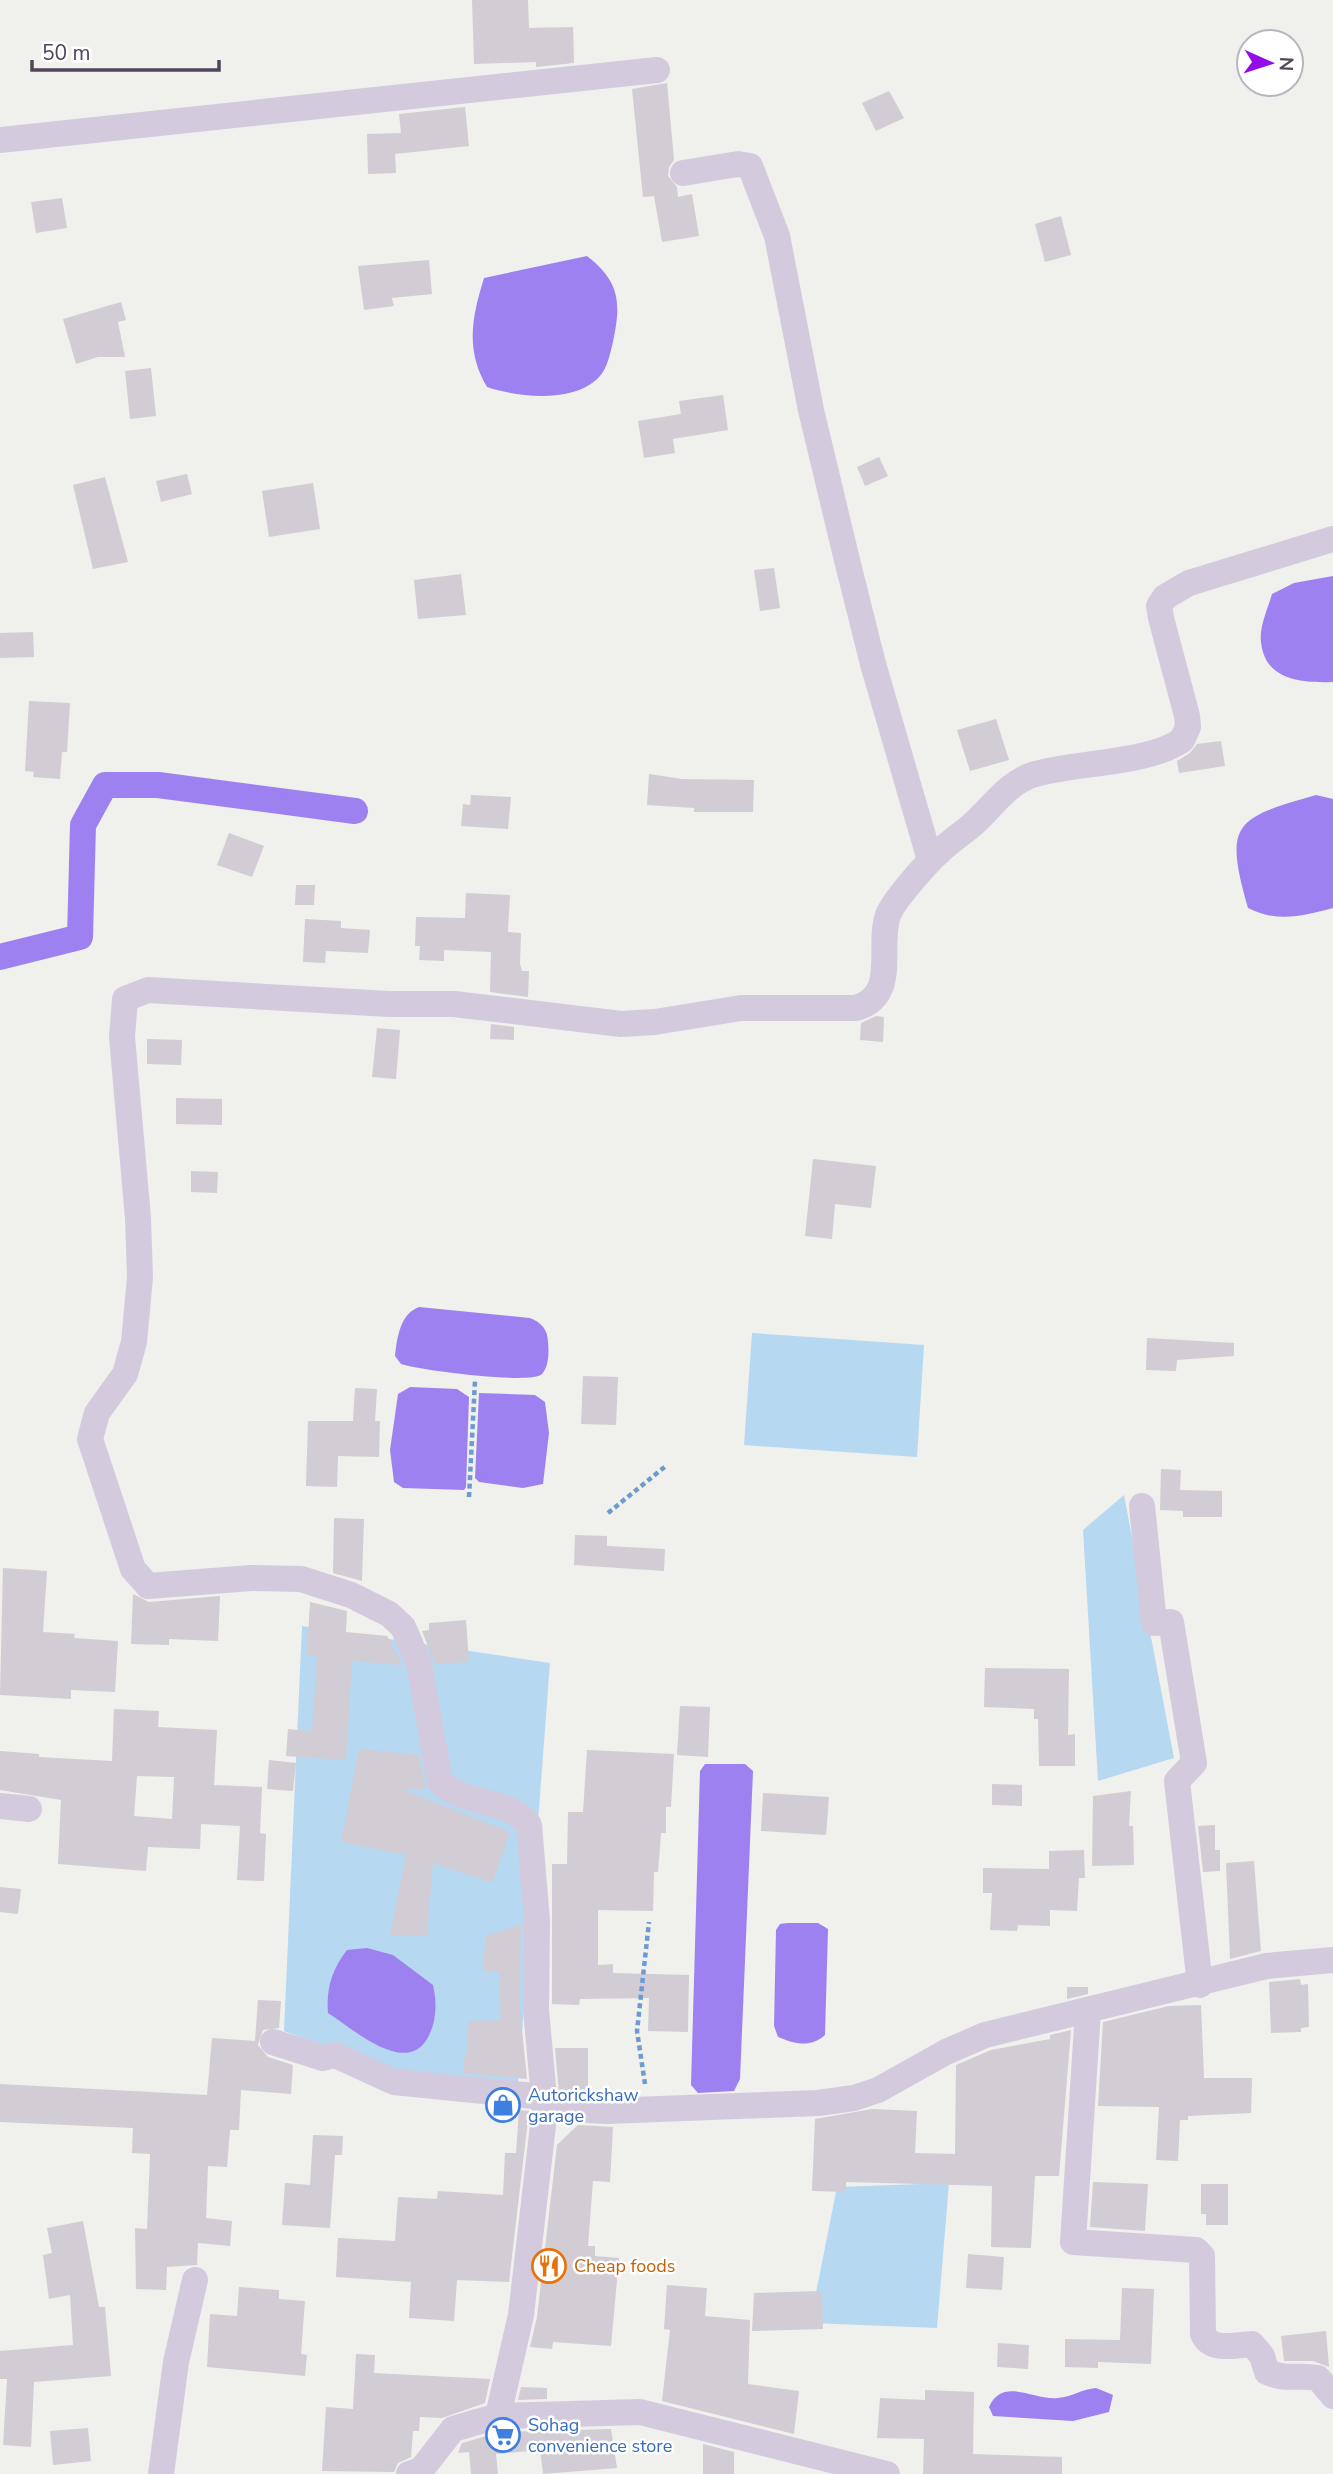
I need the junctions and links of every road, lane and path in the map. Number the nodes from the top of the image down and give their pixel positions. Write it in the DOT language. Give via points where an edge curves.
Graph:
graph roads {
  1 [pos="657,70"];
  2 [pos="0,141"];
  3 [pos="683,173"];
  4 [pos="1333,539"];
  5 [pos="930,860"];
  6 [pos="475,1381"];
  7 [pos="667,1465"];
  8 [pos="469,1497"];
  9 [pos="1142,1506"];
  10 [pos="608,1513"];
  11 [pos="0,1806"];
  12 [pos="29,1809"];
  13 [pos="649,1922"];
  14 [pos="1333,1960"];
  15 [pos="1200,1985"];
  16 [pos="1088,2011"];
  17 [pos="273,2042"];
  18 [pos="545,2103"];
  19 [pos="648,2108"];
  20 [pos="195,2280"];
  21 [pos="1333,2396"];
  22 [pos="498,2416"];
  23 [pos="161,2474"];
  24 [pos="409,2474"];
  25 [pos="887,2474"];
  1 -- 2 [label="street"];
  3 -- 5 [label="street" via="750,166 771,215 846,556"];
  4 -- 5 [label="street" via="1189,583 1165,597 1159,606 1161,618 1187,716 1182,740 1157,751 1029,776 1001,795"];
  5 -- 18 [label="street" via="889,912 880,991 867,1005 856,1008 741,1008 621,1024 454,1004 148,990 125,999 122,1037 140,1277 134,1342 125,1374 97,1413 90,1439 133,1569 148,1586 302,1579 351,1595 389,1614 403,1627 419,1664 440,1783 452,1794 520,1813 530,1825 537,1921 536,2010"];
  6 -- 8 [label="path"];
  7 -- 10 [label="path"];
  9 -- 15 [label="street" via="1154,1623 1171,1622 1194,1763 1177,1781"];
  11 -- 12 [label="street"];
  13 -- 19 [label="path" via="637,2031"];
  14 -- 15 [label="street" via="1266,1966"];
  15 -- 16 [label="street"];
  16 -- 19 [label="street" via="985,2035 854,2098"];
  16 -- 21 [label="street" via="1073,2242 1196,2250 1202,2256 1203,2334 1207,2342 1214,2346 1252,2344 1267,2372 1284,2379 1318,2378"];
  17 -- 18 [label="street" via="323,2058 335,2055 394,2082"];
  18 -- 19 [label="street" via="607,2111"];
  18 -- 22 [label="street" via="521,2315"];
  20 -- 23 [label="street" via="176,2362"];
  22 -- 24 [label="street" via="453,2429 421,2470"];
  22 -- 25 [label="street" via="640,2412"];
}
